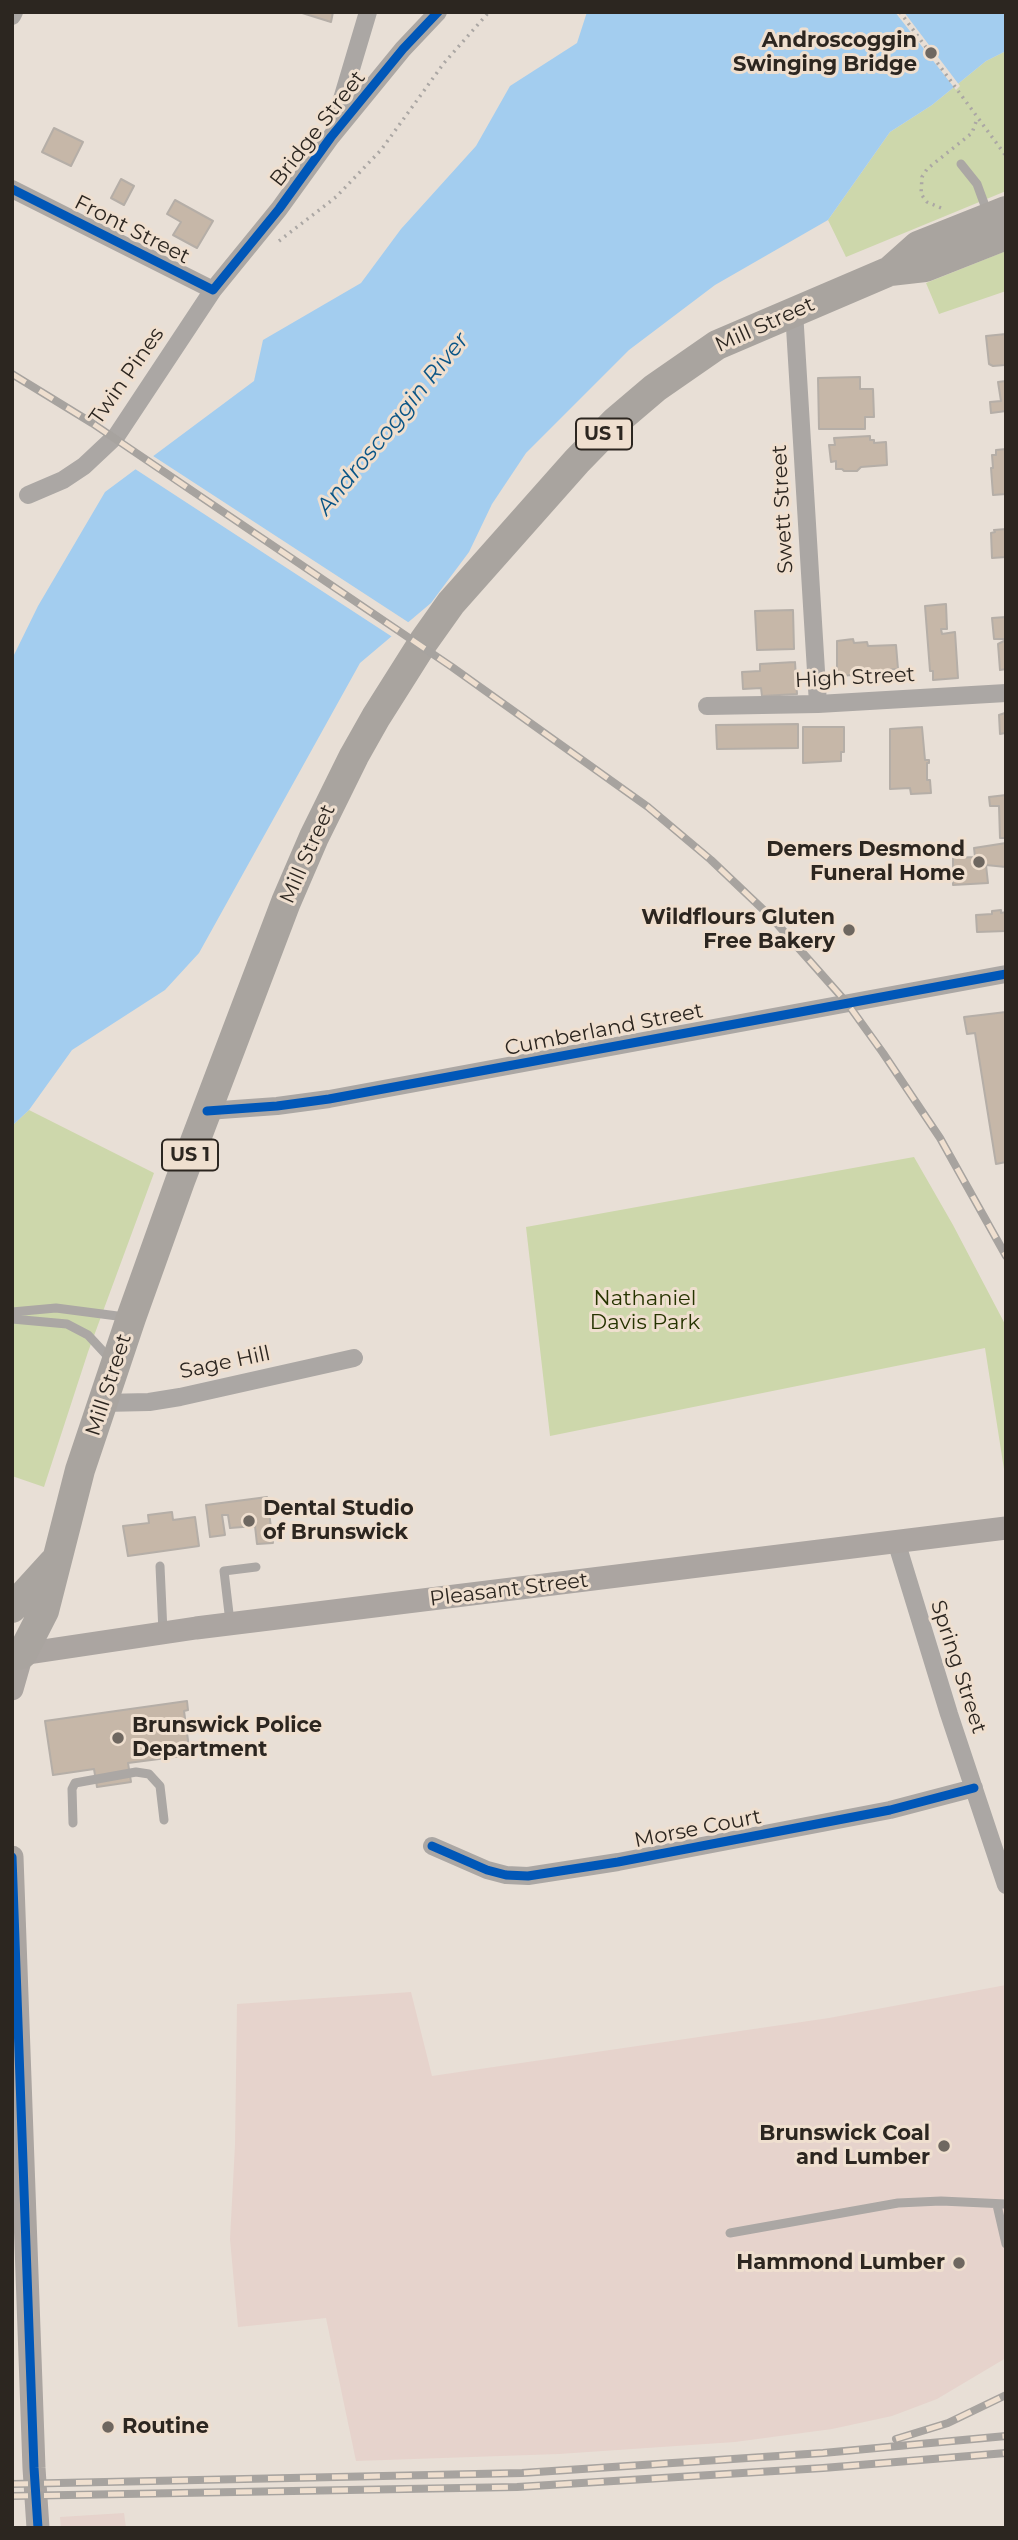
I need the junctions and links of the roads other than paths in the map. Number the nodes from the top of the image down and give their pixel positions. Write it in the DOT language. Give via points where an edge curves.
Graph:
graph roads {
  1 [pos="368,12"];
  2 [pos="438,12"];
  3 [pos="331,137"];
  4 [pos="961,164"];
  5 [pos="12,189"];
  6 [pos="1000,221"];
  7 [pos="213,289"];
  8 [pos="794,311"];
  9 [pos="28,495"];
  10 [pos="1006,693"];
  11 [pos="818,704"];
  12 [pos="707,706"];
  13 [pos="1006,974"];
  14 [pos="207,1111"];
  15 [pos="12,1312"];
  16 [pos="131,1318"];
  17 [pos="12,1319"];
  18 [pos="355,1358"];
  19 [pos="116,1365"];
  20 [pos="103,1402"];
  21 [pos="1006,1528"];
  22 [pos="896,1541"];
  23 [pos="56,1560"];
  24 [pos="160,1566"];
  25 [pos="256,1567"];
  26 [pos="12,1608"];
  27 [pos="231,1624"];
  28 [pos="163,1633"];
  29 [pos="17,1655"];
  30 [pos="12,1689"];
  31 [pos="974,1788"];
  32 [pos="163,1821"];
  33 [pos="73,1823"];
  34 [pos="432,1846"];
  35 [pos="12,1857"];
  36 [pos="1006,1885"];
  37 [pos="1002,2204"];
  38 [pos="730,2233"];
  39 [pos="1006,2244"];
  40 [pos="38,2528"];
  1 -- 3 [label="street"];
  2 -- 3 [label="street, Bridge Street"];
  3 -- 7 [label="street, Bridge Street"];
  4 -- 6 [label="lane"];
  5 -- 7 [label="street, Front Street"];
  6 -- 8 [label="highway, Mill Street / US 1" via="918,246 890,271"];
  7 -- 9 [label="street, Twin Pines" via="117,435 84,466"];
  8 -- 11 [label="street, Swett Street"];
  8 -- 14 [label="highway, Mill Street / US 1" via="717,345 615,422 451,603 376,717 333,798 286,902"];
  10 -- 11 [label="street, High Street"];
  11 -- 12 [label="street, High Street"];
  13 -- 14 [label="street, Cumberland Street" via="329,1099"];
  14 -- 16 [label="highway, Mill Street / US 1"];
  15 -- 16 [label="lane" via="56,1308"];
  16 -- 19 [label="highway, Mill Street / US 1"];
  17 -- 19 [label="lane" via="66,1324 88,1335"];
  18 -- 20 [label="street, Sage Hill" via="180,1397"];
  19 -- 20 [label="highway, Mill Street / US 1"];
  20 -- 23 [label="highway, Mill Street / US 1"];
  21 -- 22 [label="main road, Pleasant Street"];
  22 -- 27 [label="main road, Pleasant Street"];
  22 -- 31 [label="street, Spring Street"];
  23 -- 26 [label="highway, US 1"];
  23 -- 29 [label="highway, Mill Street" via="44,1611"];
  24 -- 28 [label="lane"];
  25 -- 27 [label="lane" via="224,1571"];
  27 -- 28 [label="main road, Pleasant Street"];
  28 -- 29 [label="main road, Pleasant Street"];
  29 -- 30 [label="main road"];
  31 -- 34 [label="street, Morse Court" via="890,1810 528,1876 487,1870"];
  31 -- 36 [label="street, Spring Street"];
  32 -- 33 [label="lane" via="160,1786 149,1774 136,1772 75,1783"];
  35 -- 40 [label="main road"];
  37 -- 38 [label="lane" via="898,2203"];
  37 -- 39 [label="lane"];
}
